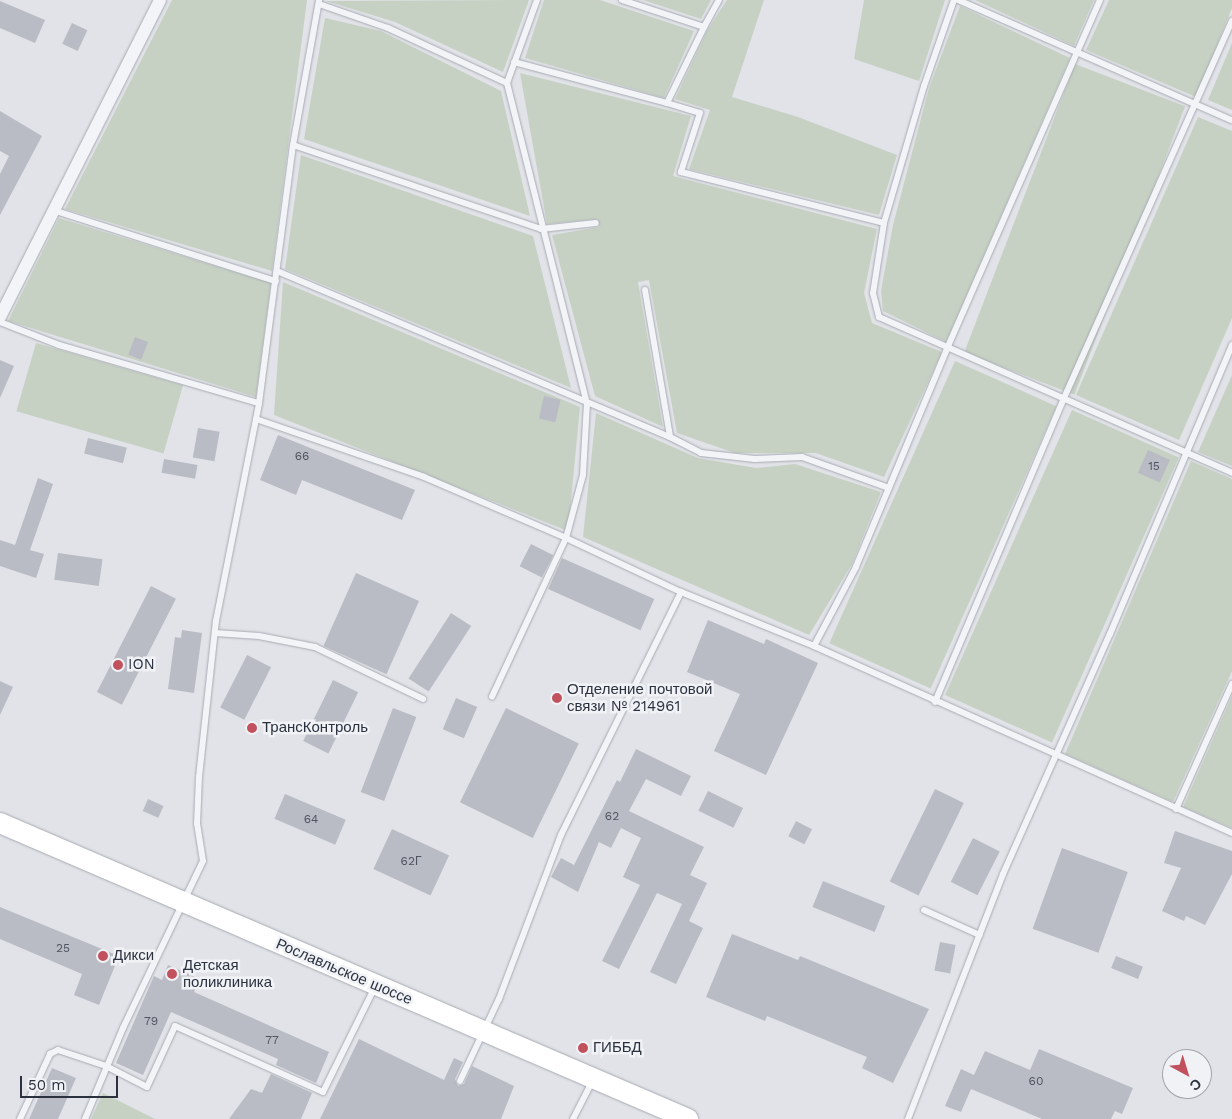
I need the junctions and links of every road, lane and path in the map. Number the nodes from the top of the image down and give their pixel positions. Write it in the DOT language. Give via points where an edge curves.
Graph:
graph roads {
  1 [pos="160,0"];
  2 [pos="537,0"];
  3 [pos="622,0"];
  4 [pos="719,0"];
  5 [pos="954,0"];
  6 [pos="958,0"];
  7 [pos="1100,0"];
  8 [pos="319,2"];
  9 [pos="1232,22"];
  10 [pos="704,28"];
  11 [pos="1078,52"];
  12 [pos="514,62"];
  13 [pos="507,83"];
  14 [pos="667,103"];
  15 [pos="1197,105"];
  16 [pos="1232,120"];
  17 [pos="293,146"];
  18 [pos="52,210"];
  19 [pos="596,223"];
  20 [pos="884,223"];
  21 [pos="541,229"];
  22 [pos="277,271"];
  23 [pos="276,281"];
  24 [pos="645,290"];
  25 [pos="0,318"];
  26 [pos="0,322"];
  27 [pos="1232,345"];
  28 [pos="947,349"];
  29 [pos="1064,398"];
  30 [pos="259,403"];
  31 [pos="587,403"];
  32 [pos="256,419"];
  33 [pos="670,437"];
  34 [pos="1188,453"];
  35 [pos="1232,472"];
  36 [pos="889,488"];
  37 [pos="566,538"];
  38 [pos="681,592"];
  39 [pos="215,633"];
  40 [pos="814,646"];
  41 [pos="1232,684"];
  42 [pos="492,697"];
  43 [pos="422,699"];
  44 [pos="935,702"];
  45 [pos="1056,757"];
  46 [pos="1176,809"];
  47 [pos="0,823"];
  48 [pos="1232,834"];
  49 [pos="183,903"];
  50 [pos="924,910"];
  51 [pos="980,935"];
  52 [pos="376,986"];
  53 [pos="483,1030"];
  54 [pos="106,1066"];
  55 [pos="593,1079"];
  56 [pos="460,1081"];
  57 [pos="20,1119"];
  58 [pos="85,1119"];
  59 [pos="573,1119"];
  60 [pos="688,1119"];
  61 [pos="908,1119"];
  1 -- 18 [label="street"];
  2 -- 12 [label="lane"];
  3 -- 10 [label="lane"];
  4 -- 10 [label="lane"];
  5 -- 20 [label="lane" via="924,86"];
  6 -- 11 [label="lane"];
  7 -- 11 [label="lane"];
  8 -- 13 [label="lane" via="388,28"];
  8 -- 17 [label="lane"];
  9 -- 15 [label="lane"];
  10 -- 14 [label="lane"];
  11 -- 15 [label="lane"];
  11 -- 28 [label="lane"];
  12 -- 13 [label="lane"];
  12 -- 14 [label="lane"];
  13 -- 21 [label="lane"];
  14 -- 20 [label="lane" via="700,113 681,172"];
  15 -- 16 [label="lane"];
  15 -- 29 [label="lane"];
  17 -- 21 [label="lane"];
  17 -- 22 [label="lane"];
  18 -- 23 [label="lane"];
  18 -- 25 [label="street"];
  19 -- 21 [label="lane"];
  20 -- 28 [label="lane" via="873,293 879,317"];
  21 -- 31 [label="lane"];
  22 -- 23 [label="lane"];
  22 -- 31 [label="lane"];
  23 -- 30 [label="lane"];
  24 -- 33 [label="lane"];
  26 -- 30 [label="lane" via="59,345"];
  27 -- 34 [label="lane"];
  28 -- 29 [label="lane"];
  28 -- 36 [label="lane"];
  29 -- 34 [label="lane"];
  29 -- 44 [label="lane"];
  30 -- 32 [label="lane"];
  31 -- 33 [label="lane"];
  31 -- 37 [label="lane" via="583,475"];
  32 -- 37 [label="lane" via="424,477"];
  32 -- 39 [label="lane"];
  33 -- 36 [label="lane" via="702,454 756,459 802,457"];
  34 -- 35 [label="lane"];
  34 -- 45 [label="lane"];
  36 -- 40 [label="lane" via="856,567"];
  37 -- 38 [label="lane"];
  37 -- 42 [label="lane"];
  38 -- 40 [label="lane"];
  38 -- 53 [label="lane" via="561,834 499,999"];
  39 -- 43 [label="lane" via="259,636 315,648"];
  39 -- 49 [label="lane" via="199,777 197,824 204,862"];
  40 -- 44 [label="lane"];
  41 -- 46 [label="lane"];
  44 -- 45 [label="lane"];
  45 -- 46 [label="lane"];
  45 -- 51 [label="lane" via="1003,874"];
  46 -- 48 [label="lane"];
  47 -- 49 [label="main road, Рославльское шоссе"];
  49 -- 52 [label="main road, Рославльское шоссе"];
  49 -- 54 [label="lane"];
  50 -- 51 [label="lane"];
  51 -- 61 [label="lane"];
  52 -- 53 [label="main road, Рославльское шоссе"];
  52 -- 54 [label="lane" via="323,1092 176,1026 146,1087"];
  53 -- 55 [label="main road, Рославльское шоссе"];
  53 -- 56 [label="lane"];
  54 -- 57 [label="lane" via="58,1050 50,1054"];
  54 -- 58 [label="lane"];
  55 -- 59 [label="lane"];
  55 -- 60 [label="main road, Рославльское шоссе"];
}
